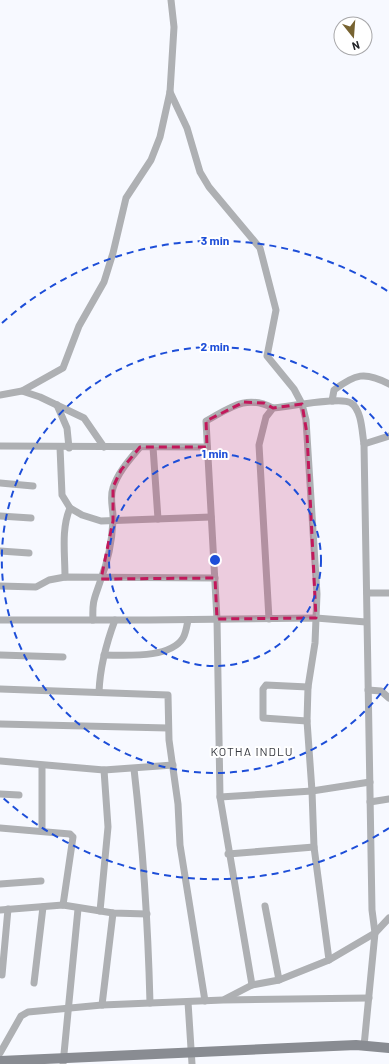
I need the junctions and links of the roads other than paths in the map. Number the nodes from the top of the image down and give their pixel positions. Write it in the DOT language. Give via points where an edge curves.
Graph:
graph roads {
  1 [pos="172,0"];
  2 [pos="170,92"];
  3 [pos="389,384"];
  4 [pos="22,391"];
  5 [pos="0,395"];
  6 [pos="332,401"];
  7 [pos="302,404"];
  8 [pos="57,405"];
  9 [pos="273,408"];
  10 [pos="389,436"];
  11 [pos="364,444"];
  12 [pos="0,446"];
  13 [pos="60,447"];
  14 [pos="104,447"];
  15 [pos="140,447"];
  16 [pos="153,447"];
  17 [pos="207,447"];
  18 [pos="69,448"];
  19 [pos="0,483"];
  20 [pos="34,486"];
  21 [pos="70,508"];
  22 [pos="0,516"];
  23 [pos="211,517"];
  24 [pos="31,518"];
  25 [pos="158,519"];
  26 [pos="113,521"];
  27 [pos="0,551"];
  28 [pos="29,553"];
  29 [pos="65,577"];
  30 [pos="215,578"];
  31 [pos="102,579"];
  32 [pos="0,586"];
  33 [pos="367,593"];
  34 [pos="389,593"];
  35 [pos="316,618"];
  36 [pos="217,619"];
  37 [pos="269,619"];
  38 [pos="0,620"];
  39 [pos="93,620"];
  40 [pos="115,620"];
  41 [pos="188,620"];
  42 [pos="366,622"];
  43 [pos="0,655"];
  44 [pos="104,655"];
  45 [pos="63,657"];
  46 [pos="308,687"];
  47 [pos="0,689"];
  48 [pos="368,690"];
  49 [pos="99,692"];
  50 [pos="389,698"];
  51 [pos="307,721"];
  52 [pos="0,724"];
  53 [pos="168,728"];
  54 [pos="0,761"];
  55 [pos="173,765"];
  56 [pos="42,766"];
  57 [pos="134,769"];
  58 [pos="104,770"];
  59 [pos="370,782"];
  60 [pos="312,791"];
  61 [pos="0,794"];
  62 [pos="19,795"];
  63 [pos="220,797"];
  64 [pos="389,799"];
  65 [pos="370,802"];
  66 [pos="0,828"];
  67 [pos="42,831"];
  68 [pos="314,847"];
  69 [pos="228,854"];
  70 [pos="41,881"];
  71 [pos="0,884"];
  72 [pos="63,905"];
  73 [pos="43,906"];
  74 [pos="265,906"];
  75 [pos="78,909"];
  76 [pos="4,910"];
  77 [pos="100,912"];
  78 [pos="112,913"];
  79 [pos="147,914"];
  80 [pos="389,918"];
  81 [pos="375,933"];
  82 [pos="329,960"];
  83 [pos="2,975"];
  84 [pos="279,980"];
  85 [pos="34,983"];
  86 [pos="252,985"];
  87 [pos="369,998"];
  88 [pos="223,1000"];
  89 [pos="205,1001"];
  90 [pos="188,1002"];
  91 [pos="150,1003"];
  92 [pos="102,1005"];
  93 [pos="68,1009"];
  94 [pos="364,1046"];
  95 [pos="389,1048"];
  96 [pos="191,1052"];
  97 [pos="0,1053"];
  98 [pos="0,1061"];
  99 [pos="63,1062"];
  100 [pos="192,1064"];
  1 -- 2 [label="street" via="174,27"];
  2 -- 4 [label="street" via="160,137 151,160 126,198 104,282 79,326 66,365"];
  2 -- 7 [label="street" via="187,128 203,177 260,248 276,310 267,356 289,381"];
  3 -- 6 [label="street" via="369,375 355,377 334,390"];
  4 -- 5 [label="street"];
  4 -- 8 [label="street"];
  6 -- 7 [label="street"];
  6 -- 11 [label="street" via="345,400 355,407"];
  7 -- 9 [label="street"];
  7 -- 35 [label="street" via="307,434 316,565"];
  8 -- 14 [label="street" via="84,418"];
  8 -- 18 [label="street" via="67,428"];
  9 -- 17 [label="street" via="264,403 244,402 206,420"];
  9 -- 37 [label="street" via="266,417 259,445"];
  10 -- 11 [label="street"];
  11 -- 33 [label="street"];
  12 -- 13 [label="street"];
  13 -- 18 [label="street"];
  13 -- 21 [label="street" via="62,495"];
  14 -- 15 [label="street"];
  14 -- 18 [label="street"];
  15 -- 16 [label="street"];
  15 -- 26 [label="street" via="121,470 113,488"];
  16 -- 17 [label="street"];
  16 -- 25 [label="street"];
  17 -- 23 [label="street"];
  19 -- 20 [label="street"];
  21 -- 26 [label="street" via="92,519"];
  21 -- 29 [label="street" via="64,530"];
  22 -- 24 [label="street"];
  23 -- 25 [label="street"];
  23 -- 30 [label="street"];
  25 -- 26 [label="street"];
  26 -- 31 [label="street"];
  27 -- 28 [label="street"];
  29 -- 31 [label="street"];
  29 -- 32 [label="street" via="49,580 36,587"];
  30 -- 31 [label="street"];
  30 -- 36 [label="street"];
  31 -- 39 [label="street" via="93,597"];
  33 -- 34 [label="street"];
  33 -- 42 [label="street"];
  35 -- 37 [label="street"];
  35 -- 42 [label="street"];
  35 -- 46 [label="street"];
  36 -- 37 [label="street"];
  36 -- 41 [label="street"];
  36 -- 63 [label="street"];
  38 -- 39 [label="street"];
  39 -- 40 [label="street"];
  40 -- 41 [label="street"];
  40 -- 44 [label="street"];
  41 -- 44 [label="street" via="183,637 167,649 140,656"];
  42 -- 48 [label="street"];
  43 -- 45 [label="street"];
  44 -- 49 [label="street"];
  46 -- 51 [label="street"];
  46 -- 51 [label="street" via="266,685 263,689 263,718"];
  47 -- 49 [label="street"];
  48 -- 50 [label="street" via="382,691"];
  48 -- 59 [label="street"];
  49 -- 53 [label="street" via="165,694 169,698"];
  51 -- 60 [label="street"];
  52 -- 53 [label="street"];
  53 -- 55 [label="street"];
  54 -- 56 [label="street"];
  55 -- 57 [label="street"];
  55 -- 89 [label="street" via="180,845"];
  56 -- 58 [label="street"];
  56 -- 67 [label="street"];
  57 -- 58 [label="street"];
  57 -- 79 [label="street"];
  58 -- 77 [label="street" via="108,827"];
  59 -- 60 [label="street"];
  59 -- 65 [label="street"];
  60 -- 63 [label="street"];
  60 -- 68 [label="street"];
  61 -- 62 [label="street"];
  63 -- 69 [label="street"];
  64 -- 65 [label="street"];
  65 -- 81 [label="street" via="372,910"];
  66 -- 67 [label="street"];
  67 -- 72 [label="street" via="65,833 73,837"];
  68 -- 69 [label="street"];
  68 -- 82 [label="street"];
  69 -- 86 [label="street"];
  70 -- 71 [label="street"];
  72 -- 73 [label="street"];
  72 -- 75 [label="street"];
  73 -- 76 [label="street"];
  73 -- 85 [label="street"];
  74 -- 84 [label="street"];
  75 -- 77 [label="street"];
  75 -- 93 [label="street"];
  76 -- 83 [label="street"];
  77 -- 78 [label="street"];
  78 -- 79 [label="street"];
  78 -- 92 [label="street"];
  79 -- 91 [label="street"];
  80 -- 81 [label="street"];
  81 -- 82 [label="street"];
  81 -- 87 [label="street"];
  82 -- 84 [label="street"];
  84 -- 86 [label="street"];
  86 -- 88 [label="street"];
  87 -- 88 [label="street"];
  87 -- 94 [label="street"];
  88 -- 89 [label="street"];
  89 -- 90 [label="street"];
  90 -- 91 [label="street"];
  90 -- 96 [label="street"];
  91 -- 92 [label="street"];
  92 -- 93 [label="street"];
  93 -- 97 [label="street" via="24,1013"];
  93 -- 99 [label="street"];
  94 -- 95 [label="street"];
  94 -- 96 [label="street"];
  96 -- 99 [label="street"];
  96 -- 100 [label="street"];
  98 -- 99 [label="street"];
}
